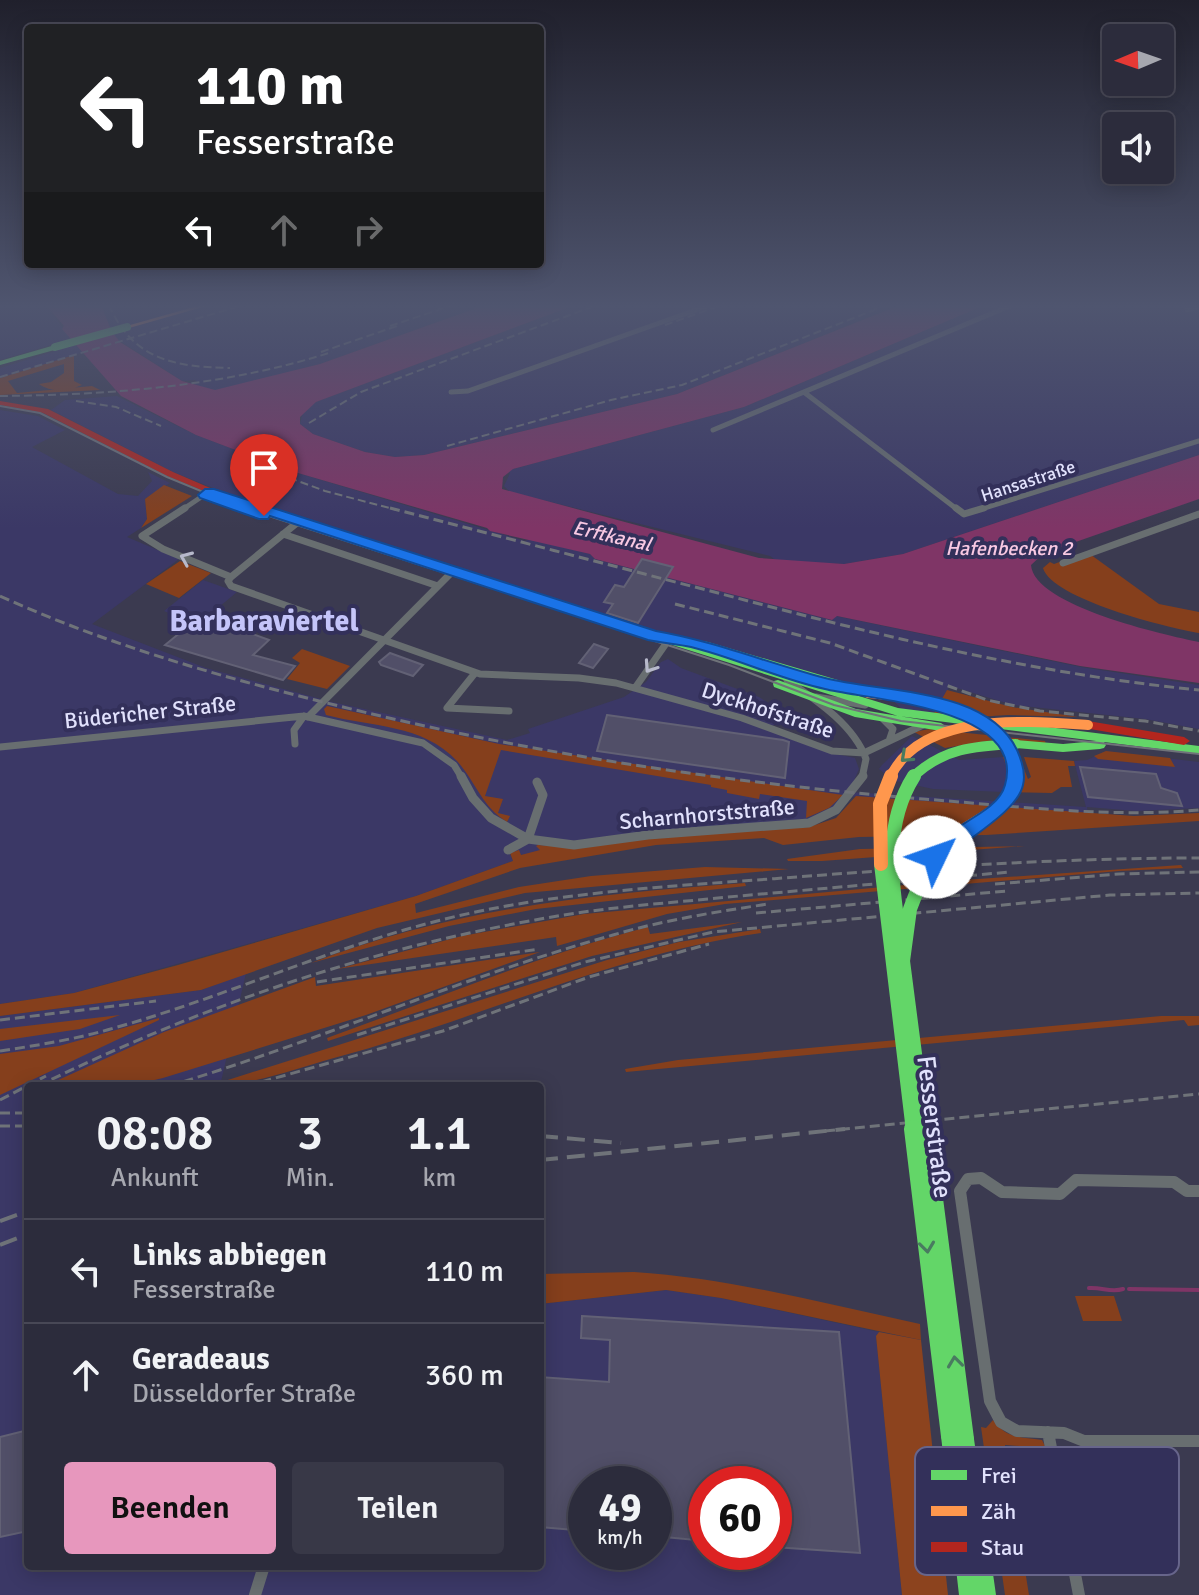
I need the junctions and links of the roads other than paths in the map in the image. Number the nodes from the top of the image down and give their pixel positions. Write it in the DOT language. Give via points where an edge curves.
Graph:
graph roads {
  1 [pos="501,379"];
  2 [pos="837,379"];
  3 [pos="451,392"];
  4 [pos="805,393"];
  5 [pos="0,405"];
  6 [pos="713,430"];
  7 [pos="1199,441"];
  8 [pos="207,493"];
  9 [pos="1196,515"];
  10 [pos="1199,524"];
  11 [pos="292,527"];
  12 [pos="1063,563"];
  13 [pos="451,573"];
  14 [pos="231,577"];
  15 [pos="438,586"];
  16 [pos="384,640"];
  17 [pos="665,645"];
  18 [pos="475,673"];
  19 [pos="783,675"];
  20 [pos="635,688"];
  21 [pos="811,698"];
  22 [pos="876,707"];
  23 [pos="509,711"];
  24 [pos="306,717"];
  25 [pos="883,719"];
  26 [pos="923,725"];
  27 [pos="889,742"];
  28 [pos="295,744"];
  29 [pos="1113,746"];
  30 [pos="0,747"];
  31 [pos="1199,750"];
  32 [pos="860,753"];
  33 [pos="537,782"];
  34 [pos="528,839"];
  35 [pos="508,850"];
  36 [pos="903,961"];
  37 [pos="1199,1191"];
  38 [pos="1048,1432"];
  39 [pos="1199,1441"];
  40 [pos="951,1447"];
  41 [pos="966,1447"];
  42 [pos="1051,1447"];
  43 [pos="263,1570"];
  44 [pos="967,1575"];
  45 [pos="983,1575"];
  46 [pos="1075,1575"];
  47 [pos="255,1595"];
  48 [pos="969,1595"];
  49 [pos="986,1595"];
  50 [pos="1079,1595"];
  1 -- 3 [label="street"];
  2 -- 4 [label="street"];
  4 -- 6 [label="street"];
  4 -- 7 [label="street, Hansastraße" via="966,515"];
  5 -- 8 [label="main road" via="45,411"];
  8 -- 11 [label="main road"];
  14 -- 8 [label="street, one-way" via="142,536"];
  9 -- 10 [label="street"];
  9 -- 12 [label="street"];
  11 -- 13 [label="main road"];
  11 -- 14 [label="street"];
  11 -- 15 [label="street"];
  13 -- 15 [label="street"];
  13 -- 17 [label="main road"];
  13 -- 19 [label="main road, Fesserstraße" via="654,636 693,642"];
  14 -- 16 [label="street, Dyckhofstraße" via="231,586"];
  15 -- 16 [label="street"];
  16 -- 18 [label="street, Dyckhofstraße"];
  16 -- 24 [label="street"];
  17 -- 20 [label="street, one-way"];
  17 -- 21 [label="main road"];
  18 -- 20 [label="street, Dyckhofstraße" via="589,679"];
  18 -- 23 [label="street" via="447,708"];
  19 -- 21 [label="street"];
  19 -- 22 [label="main road"];
  19 -- 36 [label="main road, Fesserstraße, bridge" via="959,710 991,729 1011,754 1015,781 1007,800 943,848 919,881 910,905"];
  20 -- 32 [label="street, Dyckhofstraße" via="742,718 832,751"];
  21 -- 22 [label="street"];
  21 -- 25 [label="main road"];
  21 -- 32 [label="street" via="857,741"];
  22 -- 31 [label="main road"];
  24 -- 28 [label="street" via="294,730"];
  24 -- 30 [label="street, Büdericher Straße"];
  24 -- 34 [label="street, Scharnhorststraße" via="435,749 454,765 482,809"];
  25 -- 26 [label="main road"];
  25 -- 27 [label="street" via="893,729"];
  26 -- 27 [label="street"];
  26 -- 29 [label="main road"];
  27 -- 32 [label="street"];
  29 -- 31 [label="main road"];
  29 -- 36 [label="main road, Fesserstraße, bridge" via="973,746 942,754 919,768 898,796 891,825"];
  31 -- 40 [label="main road, Fesserstraße, one-way, bridge" via="1088,725 990,723 950,731 920,745 897,765 884,789 881,864"];
  32 -- 34 [label="street, Scharnhorststraße" via="866,767 851,794 836,812 812,823 574,845"];
  33 -- 34 [label="street" via="543,795"];
  34 -- 35 [label="street"];
  41 -- 36 [label="main road, Fesserstraße, one-way, bridge"];
  37 -- 38 [label="street" via="1187,1191 1174,1182 1076,1180 1060,1194 1002,1192 981,1178 963,1184 960,1198 991,1408 1008,1428"];
  38 -- 39 [label="street" via="1084,1441"];
  38 -- 42 [label="street"];
  43 -- 47 [label="street"];
  44 -- 48 [label="main road, Fesserstraße, one-way, bridge"];
  49 -- 45 [label="main road, Fesserstraße, one-way, bridge"];
  46 -- 50 [label="street"];
}
